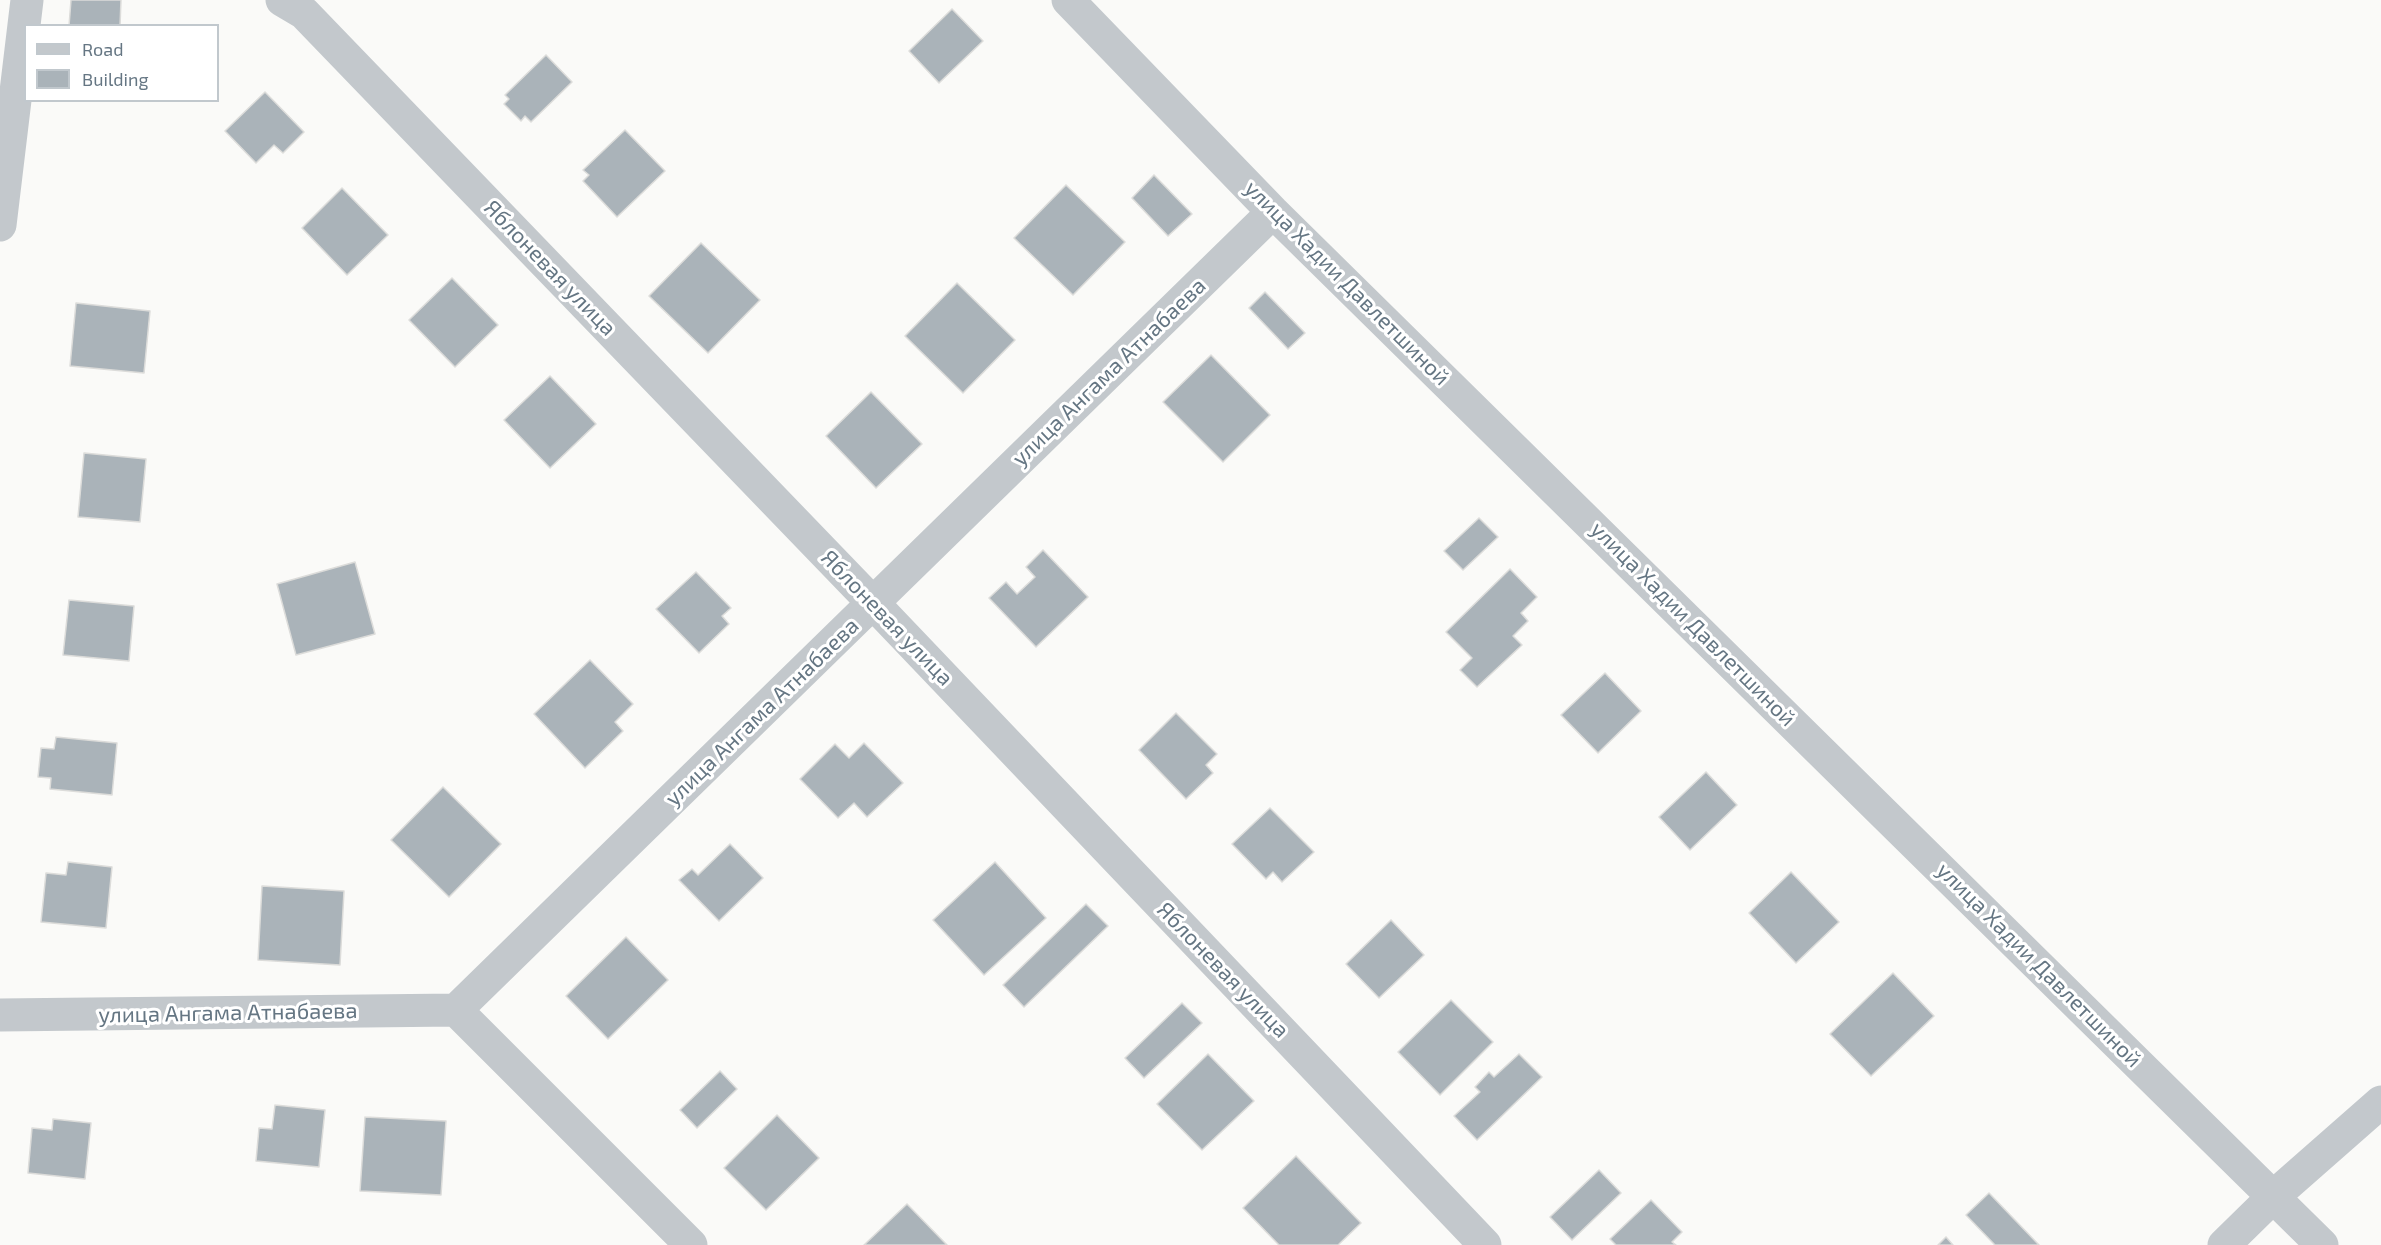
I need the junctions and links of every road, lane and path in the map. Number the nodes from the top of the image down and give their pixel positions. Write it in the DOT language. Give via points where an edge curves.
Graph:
graph roads {
  1 [pos="27,0"];
  2 [pos="282,0"];
  3 [pos="1068,0"];
  4 [pos="24,24"];
  5 [pos="24,25"];
  6 [pos="1273,212"];
  7 [pos="0,225"];
  8 [pos="873,603"];
  9 [pos="456,1010"];
  10 [pos="0,1016"];
  11 [pos="2381,1102"];
  12 [pos="2274,1196"];
  13 [pos="691,1245"];
  14 [pos="1485,1245"];
  15 [pos="2224,1245"];
  16 [pos="2322,1245"];
  1 -- 4 [label="street"];
  2 -- 8 [label="street, Яблоневая улица" via="304,13"];
  3 -- 6 [label="street, улица Хадии Давлетшиной"];
  5 -- 7 [label="street"];
  6 -- 8 [label="street, улица Ангама Атнабаева"];
  6 -- 12 [label="street, улица Хадии Давлетшиной"];
  8 -- 9 [label="street, улица Ангама Атнабаева"];
  8 -- 14 [label="street, Яблоневая улица"];
  9 -- 10 [label="street, улица Ангама Атнабаева"];
  9 -- 13 [label="street"];
  11 -- 12 [label="street"];
  12 -- 15 [label="street"];
  12 -- 16 [label="street, улица Хадии Давлетшиной"];
}
